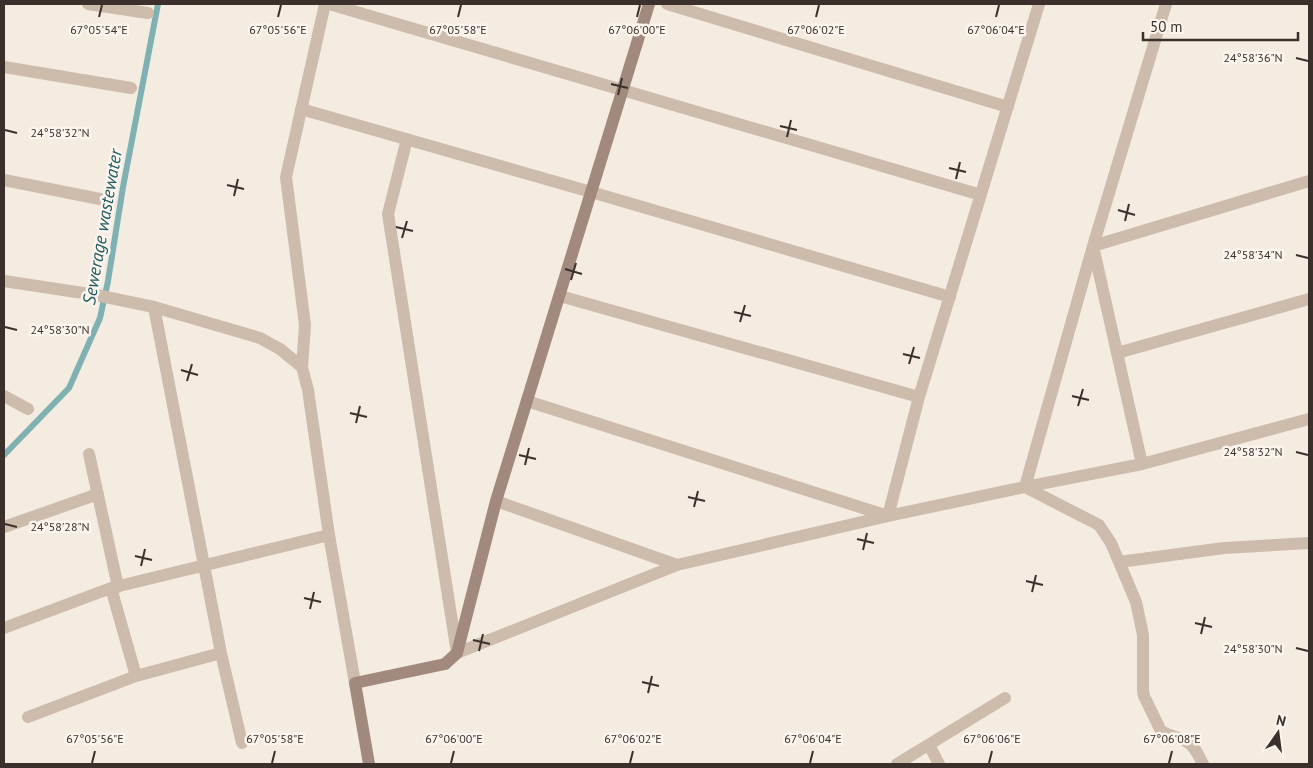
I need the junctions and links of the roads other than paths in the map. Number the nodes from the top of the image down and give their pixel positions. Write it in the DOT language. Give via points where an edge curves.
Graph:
graph roads {
  1 [pos="88,4"];
  2 [pos="327,4"];
  3 [pos="649,4"];
  4 [pos="667,4"];
  5 [pos="1039,4"];
  6 [pos="1166,4"];
  7 [pos="148,13"];
  8 [pos="4,67"];
  9 [pos="132,88"];
  10 [pos="623,89"];
  11 [pos="1008,107"];
  12 [pos="301,109"];
  13 [pos="407,139"];
  14 [pos="4,180"];
  15 [pos="1309,181"];
  16 [pos="591,192"];
  17 [pos="981,195"];
  18 [pos="110,201"];
  19 [pos="1093,246"];
  20 [pos="4,281"];
  21 [pos="560,296"];
  22 [pos="950,297"];
  23 [pos="1309,299"];
  24 [pos="154,307"];
  25 [pos="1117,352"];
  26 [pos="302,367"];
  27 [pos="4,396"];
  28 [pos="919,397"];
  29 [pos="527,401"];
  30 [pos="28,408"];
  31 [pos="1309,419"];
  32 [pos="89,454"];
  33 [pos="1142,464"];
  34 [pos="1024,486"];
  35 [pos="98,494"];
  36 [pos="496,501"];
  37 [pos="888,516"];
  38 [pos="4,527"];
  39 [pos="329,536"];
  40 [pos="1309,543"];
  41 [pos="1119,562"];
  42 [pos="205,566"];
  43 [pos="677,566"];
  44 [pos="115,587"];
  45 [pos="4,628"];
  46 [pos="221,653"];
  47 [pos="458,653"];
  48 [pos="136,676"];
  49 [pos="355,683"];
  50 [pos="1005,698"];
  51 [pos="28,717"];
  52 [pos="242,743"];
  53 [pos="929,745"];
  54 [pos="369,764"];
  55 [pos="897,764"];
  56 [pos="939,764"];
  57 [pos="1204,764"];
  1 -- 7 [label="street"];
  2 -- 10 [label="street"];
  2 -- 12 [label="street"];
  3 -- 10 [label="street"];
  4 -- 11 [label="street"];
  5 -- 11 [label="street"];
  6 -- 19 [label="street"];
  8 -- 9 [label="street"];
  10 -- 16 [label="street"];
  10 -- 17 [label="street"];
  11 -- 17 [label="street"];
  12 -- 13 [label="street"];
  12 -- 26 [label="street" via="286,177 305,325"];
  13 -- 16 [label="street"];
  13 -- 47 [label="street" via="388,214"];
  14 -- 18 [label="street"];
  15 -- 19 [label="street"];
  16 -- 21 [label="street"];
  16 -- 22 [label="street"];
  17 -- 22 [label="street"];
  19 -- 25 [label="street"];
  19 -- 34 [label="street"];
  20 -- 24 [label="street" via="96,294"];
  21 -- 28 [label="street"];
  21 -- 29 [label="street"];
  22 -- 28 [label="street"];
  23 -- 25 [label="street"];
  24 -- 26 [label="street" via="260,338"];
  24 -- 42 [label="street"];
  25 -- 33 [label="street"];
  26 -- 39 [label="street"];
  27 -- 30 [label="street"];
  28 -- 37 [label="street"];
  29 -- 36 [label="street"];
  29 -- 37 [label="street"];
  31 -- 33 [label="street"];
  32 -- 35 [label="street"];
  33 -- 34 [label="street"];
  34 -- 37 [label="street"];
  34 -- 41 [label="street" via="1099,525"];
  35 -- 38 [label="street"];
  35 -- 44 [label="street"];
  36 -- 43 [label="street"];
  36 -- 47 [label="street"];
  37 -- 43 [label="street"];
  39 -- 42 [label="street"];
  39 -- 49 [label="street"];
  40 -- 41 [label="street" via="1224,548"];
  41 -- 57 [label="street" via="1136,602 1143,635 1144,696 1161,731 1188,742"];
  42 -- 44 [label="street"];
  42 -- 46 [label="street"];
  43 -- 47 [label="street"];
  44 -- 45 [label="street"];
  44 -- 48 [label="street"];
  46 -- 48 [label="street"];
  46 -- 52 [label="street"];
  47 -- 49 [label="street" via="445,664"];
  48 -- 51 [label="street"];
  49 -- 54 [label="street"];
  50 -- 53 [label="street"];
  53 -- 55 [label="street"];
  53 -- 56 [label="street"];
}
